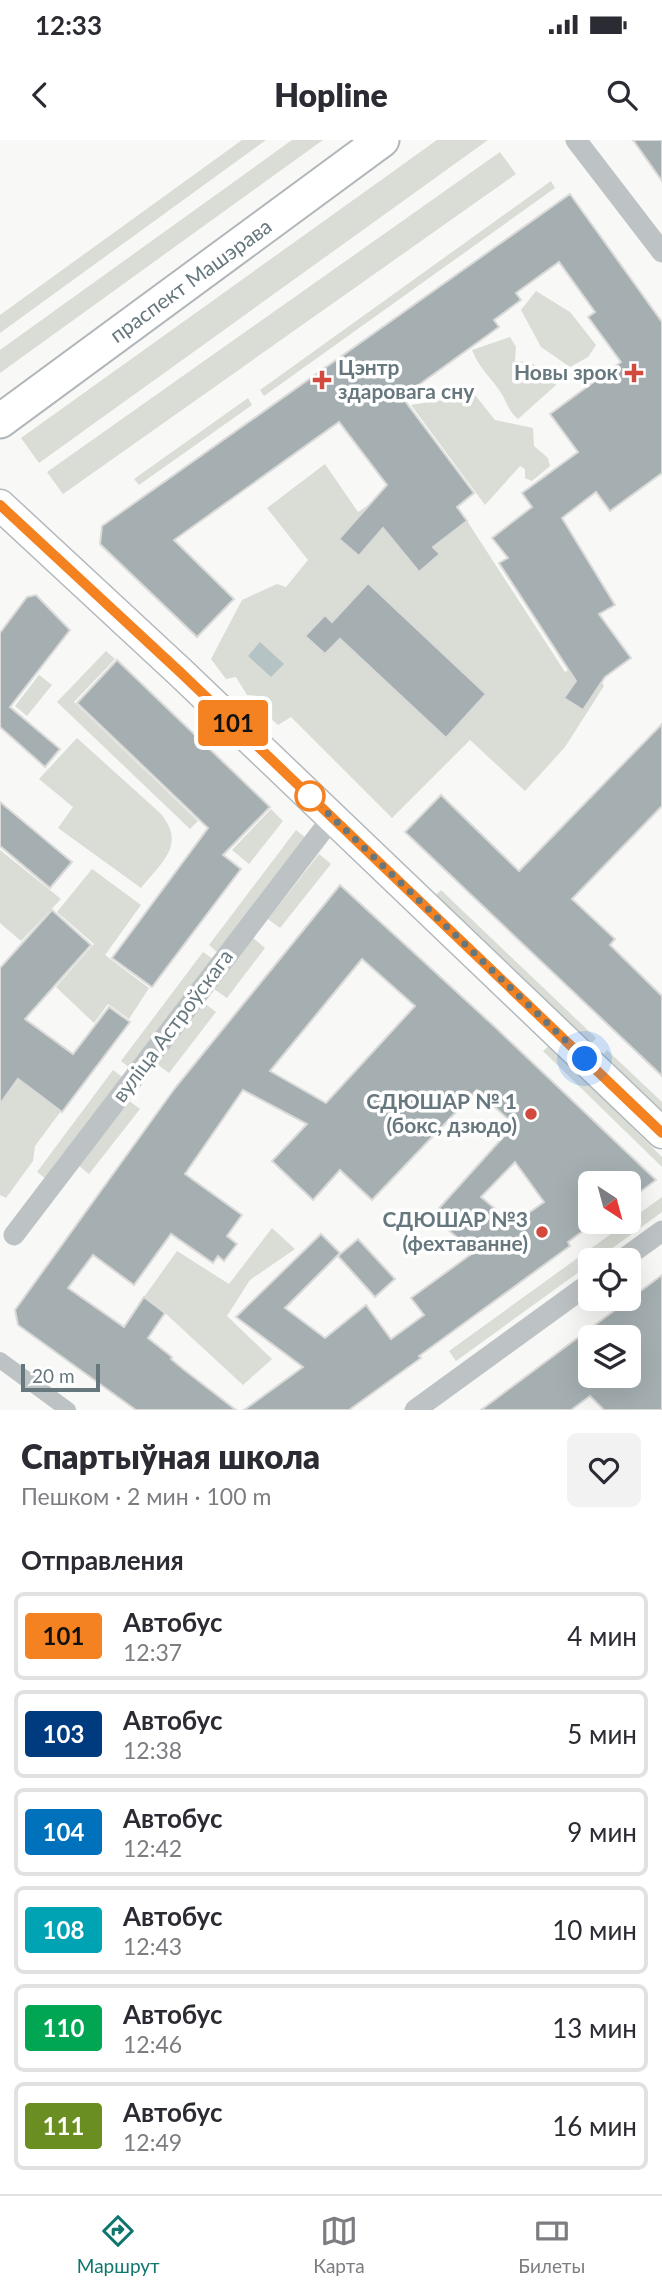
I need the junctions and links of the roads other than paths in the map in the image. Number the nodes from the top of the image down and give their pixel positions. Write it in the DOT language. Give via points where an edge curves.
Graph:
graph roads {
  1 [pos="382,140"];
  2 [pos="577,142"];
  3 [pos="662,252"];
  4 [pos="0,421"];
  5 [pos="0,505"];
  6 [pos="332,818"];
  7 [pos="662,1133"];
  8 [pos="662,1231"];
  9 [pos="14,1234"];
  10 [pos="639,1248"];
  11 [pos="578,1292"];
  12 [pos="0,1360"];
  13 [pos="68,1410"];
  14 [pos="415,1410"];
  1 -- 4 [label="main road, праспект Машэрава"];
  2 -- 3 [label="street"];
  5 -- 6 [label="main road"];
  6 -- 7 [label="main road"];
  6 -- 9 [label="street, вуліца Астроўскага"];
  8 -- 10 [label="street"];
  11 -- 14 [label="street"];
  12 -- 13 [label="street"];
}
